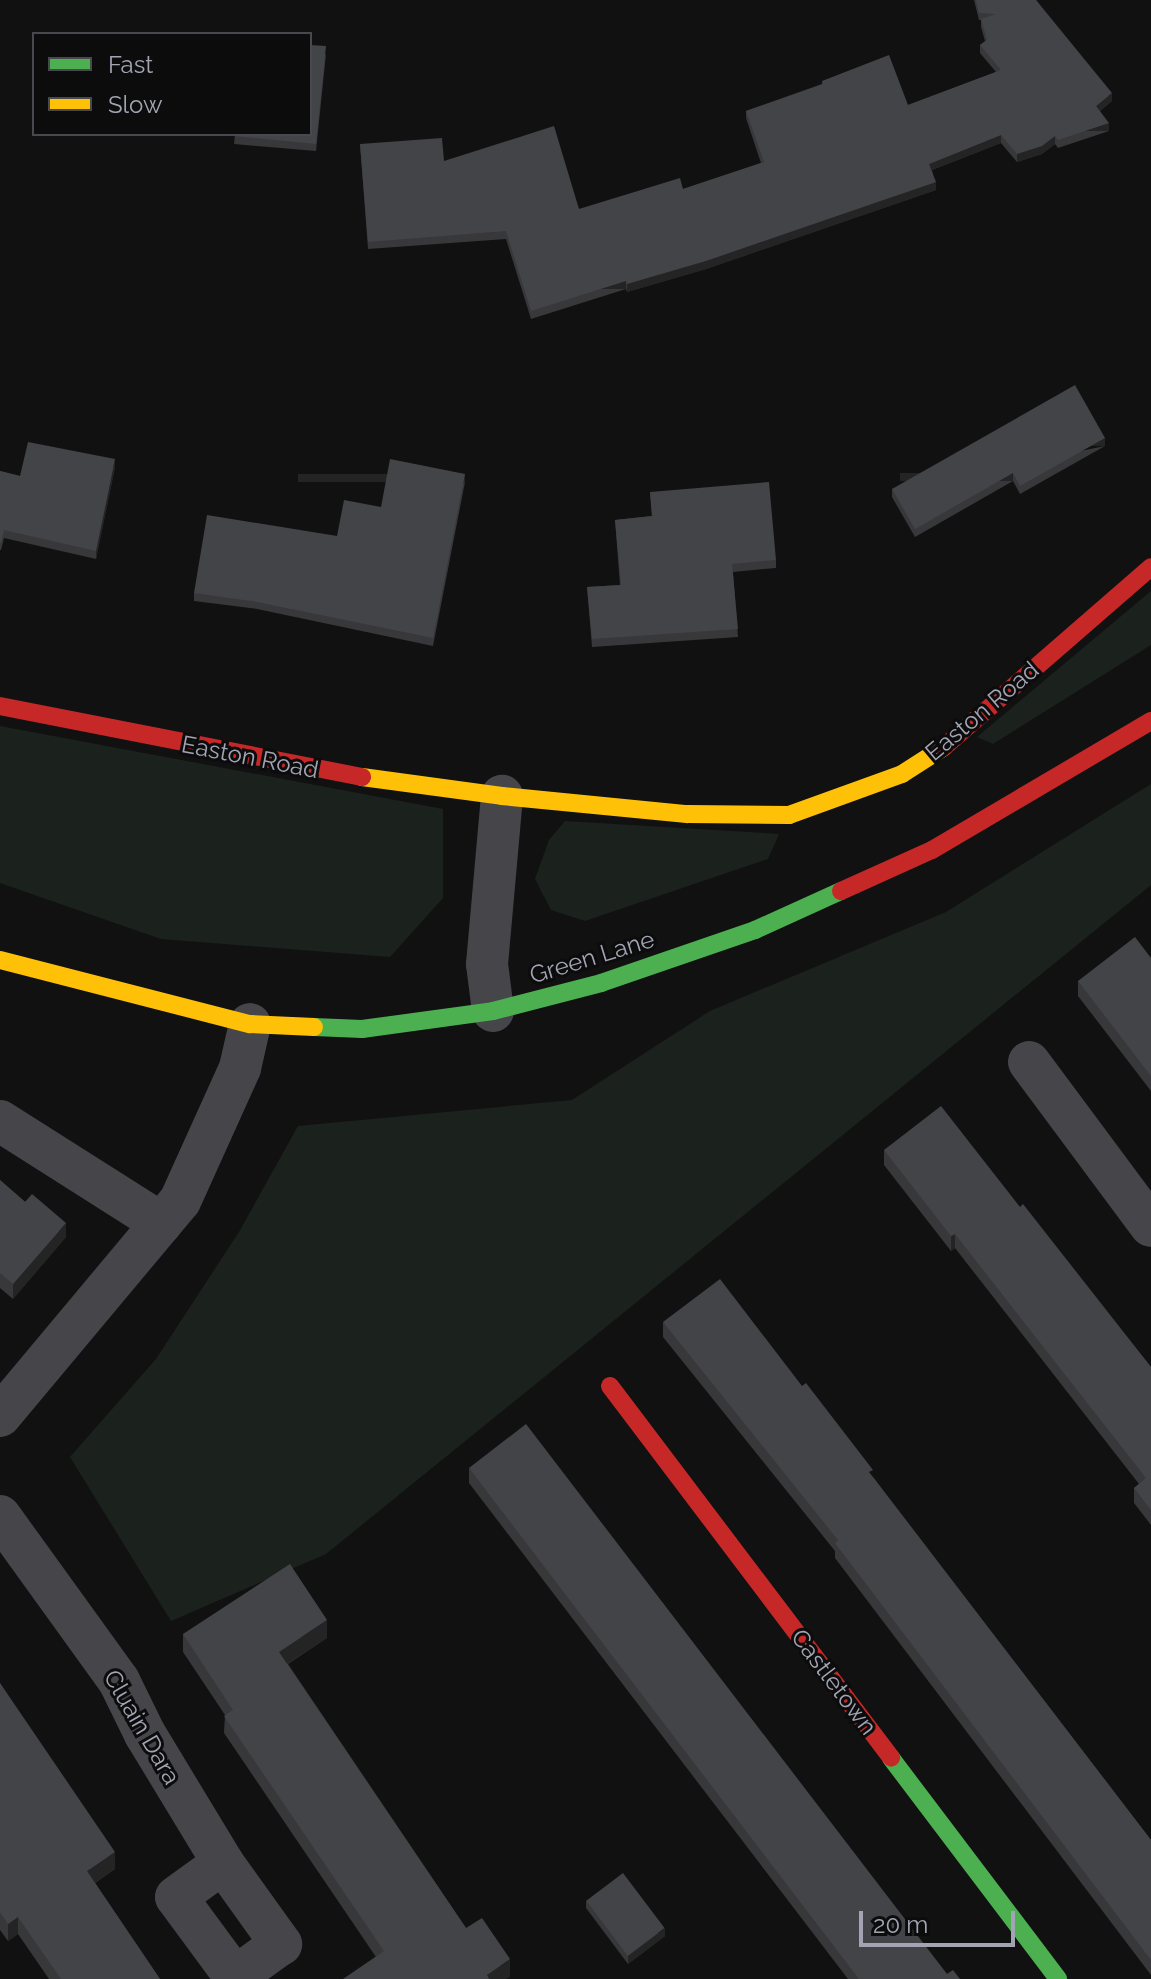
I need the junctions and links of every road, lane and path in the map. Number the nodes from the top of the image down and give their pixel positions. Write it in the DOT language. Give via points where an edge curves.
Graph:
graph roads {
  1 [pos="1151,567"];
  2 [pos="0,706"];
  3 [pos="1151,721"];
  4 [pos="502,796"];
  5 [pos="0,960"];
  6 [pos="493,1011"];
  7 [pos="250,1024"];
  8 [pos="1029,1062"];
  9 [pos="0,1121"];
  10 [pos="161,1223"];
  11 [pos="1151,1226"];
  12 [pos="610,1386"];
  13 [pos="0,1416"];
  14 [pos="0,1516"];
  15 [pos="223,1863"];
  16 [pos="1058,1979"];
  1 -- 4 [label="street, Easton Road" via="942,749 867,789 789,815 687,814"];
  2 -- 4 [label="street, Easton Road" via="329,773"];
  3 -- 6 [label="street, Green Lane" via="932,850 755,930 601,983"];
  4 -- 6 [label="street" via="487,964"];
  5 -- 7 [label="street, Green Lane"];
  6 -- 7 [label="street, Green Lane" via="362,1029"];
  7 -- 10 [label="street" via="234,1083 180,1201"];
  8 -- 11 [label="street"];
  9 -- 10 [label="street"];
  10 -- 13 [label="street"];
  12 -- 16 [label="street, Castletown"];
  14 -- 15 [label="street, Cluain Dara" via="119,1681"];
}
